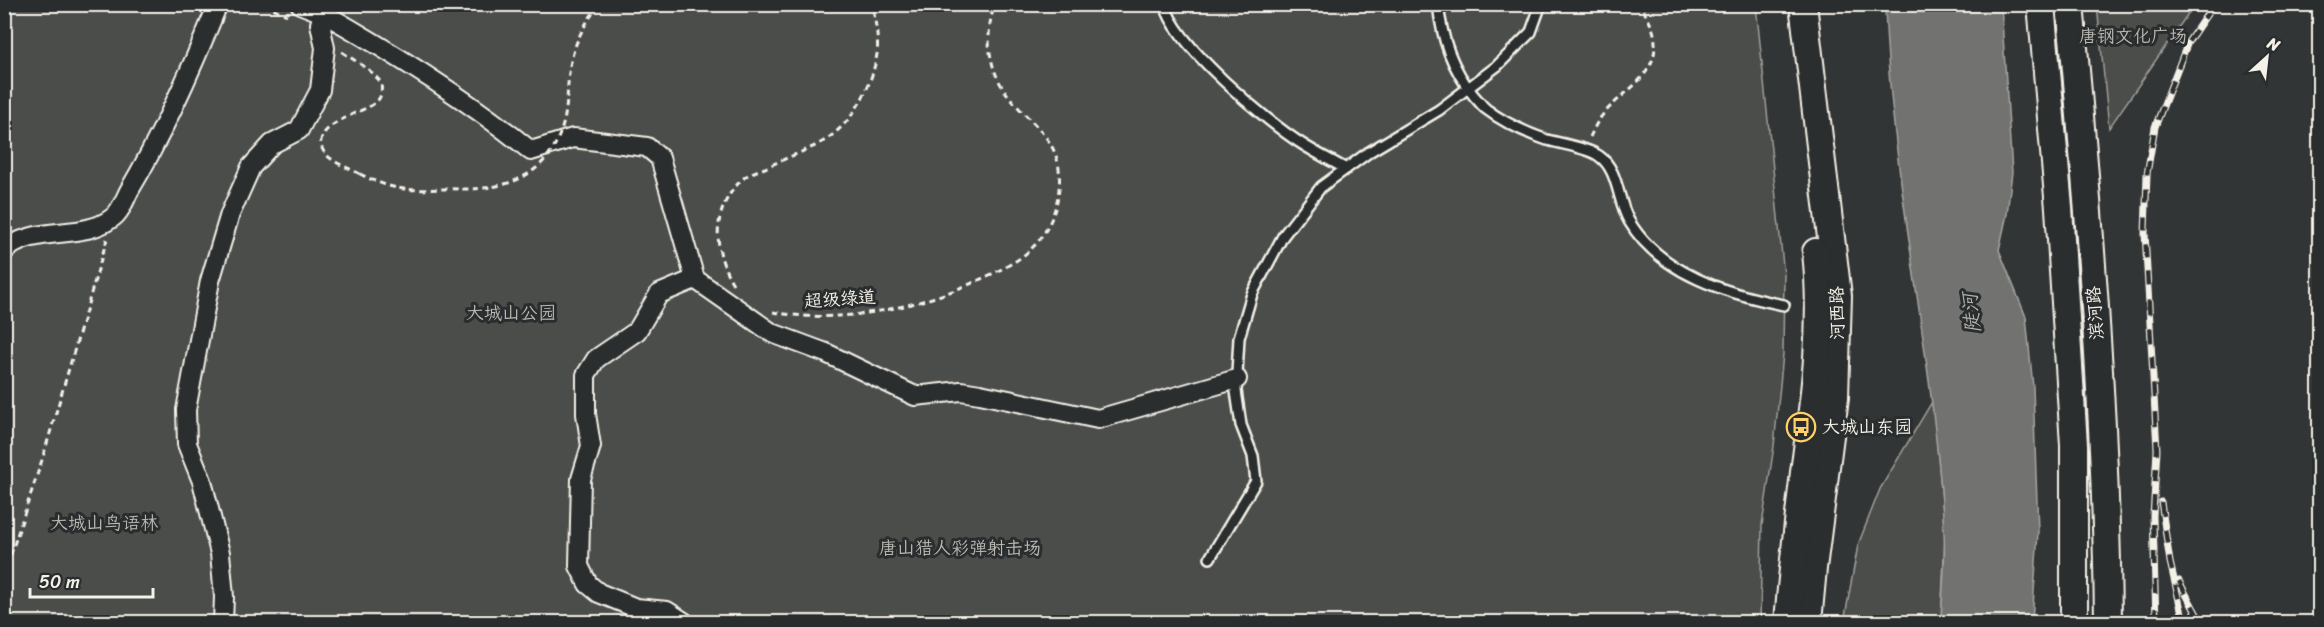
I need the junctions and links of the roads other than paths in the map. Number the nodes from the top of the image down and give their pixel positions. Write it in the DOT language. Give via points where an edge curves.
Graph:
graph roads {
  1 [pos="218,4"];
  2 [pos="300,4"];
  3 [pos="1165,4"];
  4 [pos="1438,4"];
  5 [pos="1541,4"];
  6 [pos="1786,4"];
  7 [pos="1803,4"];
  8 [pos="2041,4"];
  9 [pos="2070,4"];
  10 [pos="326,9"];
  11 [pos="1346,169"];
  12 [pos="4,251"];
  13 [pos="694,279"];
  14 [pos="1784,305"];
  15 [pos="1237,379"];
  16 [pos="1210,558"];
  17 [pos="223,622"];
  18 [pos="684,622"];
  19 [pos="1788,622"];
  20 [pos="1808,622"];
  21 [pos="2074,622"];
  22 [pos="2108,622"];
  1 -- 12 [label="street" via="169,114 114,218 94,227 37,235"];
  2 -- 10 [label="street"];
  3 -- 11 [label="lane" via="1181,36 1209,67 1300,143"];
  4 -- 14 [label="lane" via="1441,28 1458,75 1485,109 1544,139 1599,155 1614,175 1629,221 1649,246 1677,267 1711,285"];
  5 -- 11 [label="lane" via="1531,32 1497,66 1439,111"];
  6 -- 19 [label="street, 河西路" via="1819,282 1816,384"];
  7 -- 20 [label="street, 河西路" via="1838,296 1835,397"];
  8 -- 21 [label="street, 滨河路" via="2074,445"];
  9 -- 22 [label="street, 滨河路" via="2097,348"];
  10 -- 13 [label="street" via="495,121 531,151 573,138 647,147 660,158"];
  10 -- 17 [label="street" via="320,24 325,48 320,90 299,130 272,144 251,167 230,213 210,281 186,410 187,444 202,481 220,553"];
  11 -- 15 [label="lane" via="1321,187 1283,236 1252,294 1239,338"];
  13 -- 15 [label="street" via="772,333 825,353 915,396 961,391 1098,419"];
  13 -- 18 [label="street" via="659,294 637,331 596,359 586,375 591,446 581,479 579,566 588,584 598,593 636,608 667,611"];
  15 -- 16 [label="lane" via="1240,425 1253,456 1256,481"];
}
